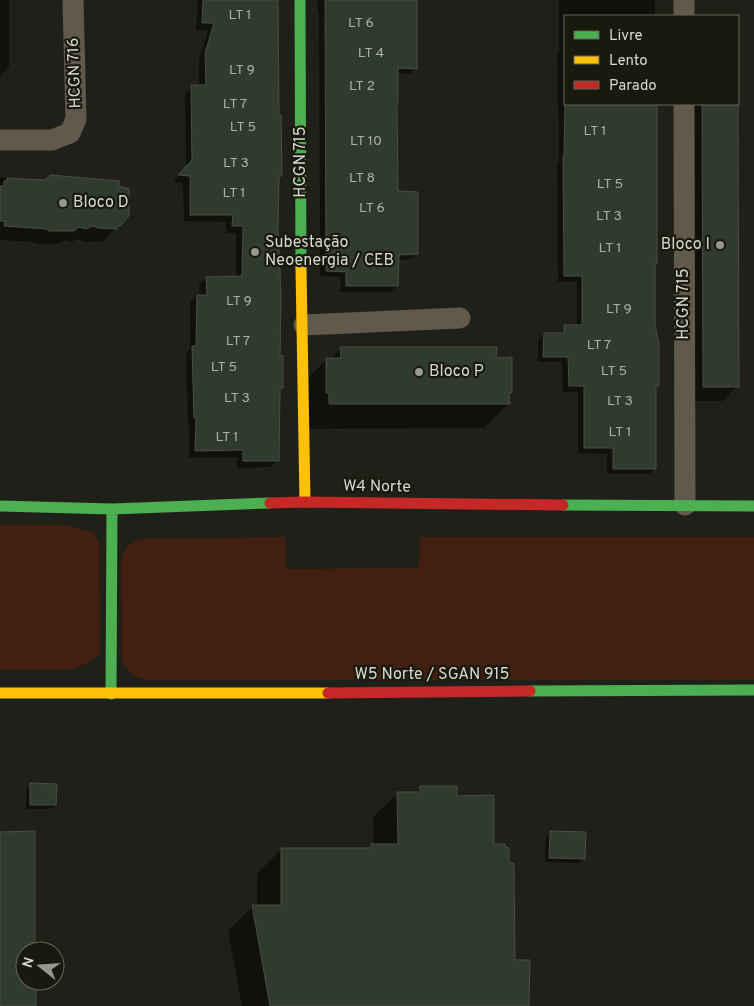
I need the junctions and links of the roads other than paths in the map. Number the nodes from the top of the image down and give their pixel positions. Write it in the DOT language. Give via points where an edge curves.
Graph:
graph roads {
  1 [pos="73,0"];
  2 [pos="300,0"];
  3 [pos="684,0"];
  4 [pos="684,15"];
  5 [pos="684,105"];
  6 [pos="0,140"];
  7 [pos="460,318"];
  8 [pos="304,325"];
  9 [pos="305,502"];
  10 [pos="685,505"];
  11 [pos="0,506"];
  12 [pos="754,506"];
  13 [pos="112,509"];
  14 [pos="754,690"];
  15 [pos="0,693"];
  16 [pos="111,694"];
  1 -- 6 [label="street, HCGN 716" via="76,119 70,133 52,140"];
  2 -- 8 [label="main road, HCGN 715"];
  3 -- 4 [label="street"];
  5 -- 10 [label="street, HCGN 715"];
  7 -- 8 [label="street"];
  8 -- 9 [label="main road, HCGN 715"];
  9 -- 10 [label="main road, W4 Norte"];
  9 -- 13 [label="main road, W4 Norte"];
  10 -- 12 [label="main road, W4 Norte"];
  11 -- 13 [label="main road, W4 Norte"];
  13 -- 16 [label="main road"];
  14 -- 16 [label="main road, W5 Norte / SGAN 915"];
  15 -- 16 [label="main road, W5 Norte / SGAN 915"];
}
